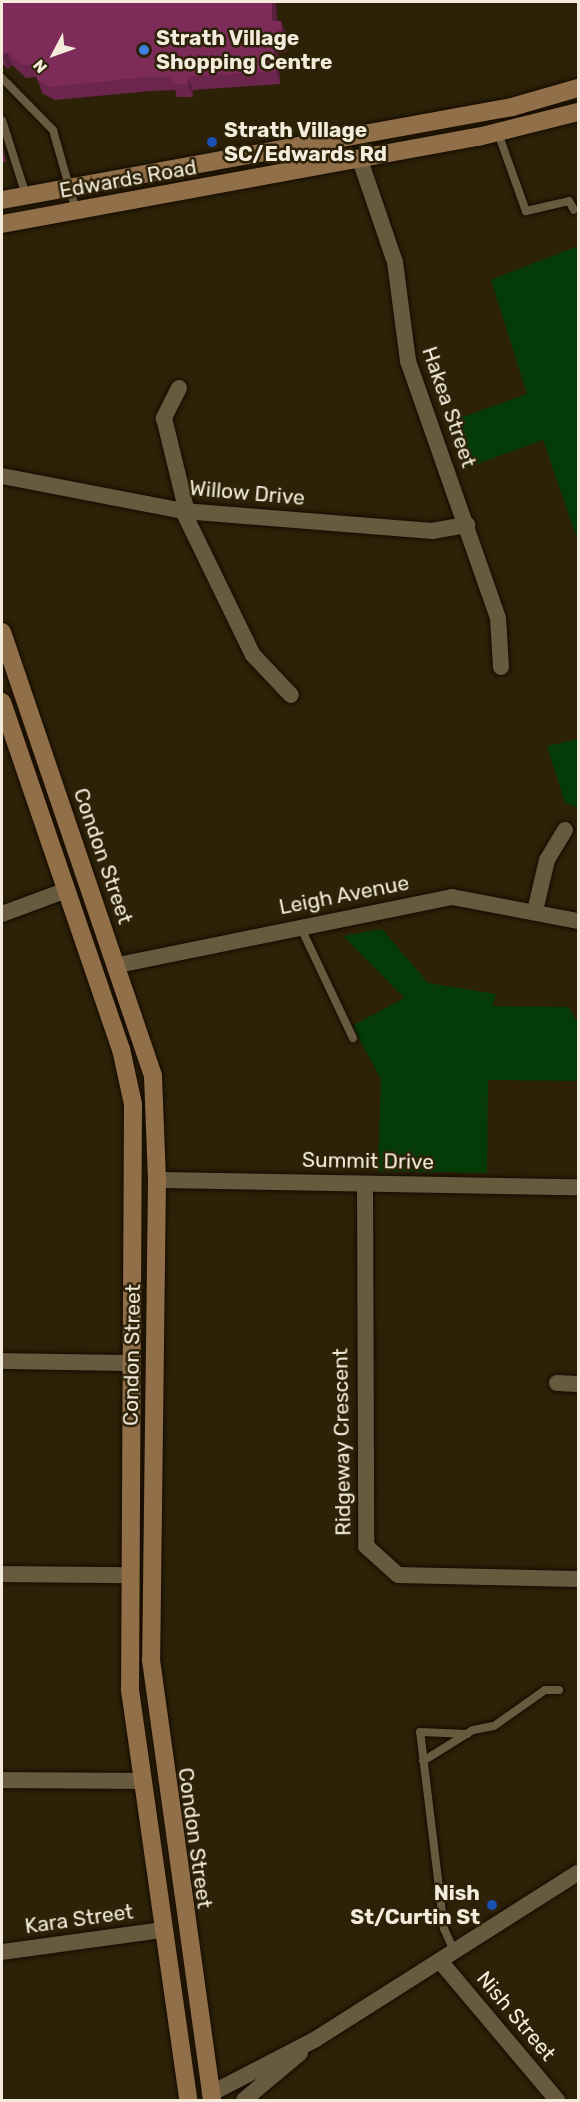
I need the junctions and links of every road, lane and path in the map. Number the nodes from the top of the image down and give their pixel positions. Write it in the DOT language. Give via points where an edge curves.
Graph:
graph roads {
  1 [pos="2,78"];
  2 [pos="579,88"];
  3 [pos="579,112"];
  4 [pos="2,120"];
  5 [pos="498,133"];
  6 [pos="360,160"];
  7 [pos="71,187"];
  8 [pos="26,195"];
  9 [pos="2,200"];
  10 [pos="574,210"];
  11 [pos="76,212"];
  12 [pos="2,224"];
  13 [pos="179,388"];
  14 [pos="2,476"];
  15 [pos="25,482"];
  16 [pos="2,488"];
  17 [pos="185,511"];
  18 [pos="467,525"];
  19 [pos="2,632"];
  20 [pos="501,667"];
  21 [pos="291,695"];
  22 [pos="2,702"];
  23 [pos="565,831"];
  24 [pos="89,883"];
  25 [pos="67,890"];
  26 [pos="535,911"];
  27 [pos="2,914"];
  28 [pos="579,921"];
  29 [pos="300,926"];
  30 [pos="118,965"];
  31 [pos="353,1038"];
  32 [pos="157,1180"];
  33 [pos="365,1184"];
  34 [pos="579,1187"];
  35 [pos="2,1361"];
  36 [pos="132,1363"];
  37 [pos="557,1383"];
  38 [pos="579,1384"];
  39 [pos="2,1574"];
  40 [pos="128,1575"];
  41 [pos="151,1575"];
  42 [pos="579,1579"];
  43 [pos="559,1690"];
  44 [pos="466,1734"];
  45 [pos="423,1761"];
  46 [pos="164,1778"];
  47 [pos="2,1780"];
  48 [pos="141,1781"];
  49 [pos="579,1873"];
  50 [pos="162,1930"];
  51 [pos="454,1951"];
  52 [pos="2,1952"];
  53 [pos="440,1960"];
  54 [pos="316,2038"];
  55 [pos="209,2098"];
  56 [pos="188,2100"];
  57 [pos="244,2100"];
  58 [pos="557,2100"];
  1 -- 7 [label="lane" via="53,130"];
  2 -- 7 [label="main road, Edwards Road" via="512,107"];
  3 -- 5 [label="main road, Edwards Road"];
  4 -- 8 [label="lane"];
  5 -- 6 [label="main road, Edwards Road"];
  5 -- 10 [label="lane" via="526,210 569,201"];
  6 -- 11 [label="main road, Edwards Road"];
  6 -- 18 [label="street, Hakea Street" via="395,262 408,361"];
  7 -- 8 [label="main road, Edwards Road"];
  7 -- 11 [label="lane"];
  8 -- 9 [label="main road, Edwards Road"];
  11 -- 12 [label="main road, Edwards Road"];
  13 -- 17 [label="street" via="164,418"];
  14 -- 15 [label="street, Willow Drive"];
  15 -- 16 [label="street, Willow Drive"];
  15 -- 17 [label="street, Willow Drive" via="72,486"];
  17 -- 18 [label="street, Willow Drive" via="432,531"];
  17 -- 21 [label="street" via="253,655"];
  18 -- 20 [label="street, Hakea Street" via="498,618"];
  19 -- 24 [label="main road, Condon Street"];
  22 -- 25 [label="main road, Condon Street"];
  23 -- 26 [label="street" via="547,860"];
  24 -- 25 [label="main road"];
  24 -- 30 [label="main road, Condon Street"];
  25 -- 27 [label="street"];
  25 -- 36 [label="main road, Condon Street" via="121,1049 133,1104"];
  26 -- 28 [label="street, Leigh Avenue"];
  26 -- 29 [label="street, Leigh Avenue" via="452,897"];
  29 -- 30 [label="street, Leigh Avenue"];
  29 -- 31 [label="lane"];
  30 -- 32 [label="main road, Condon Street" via="153,1076"];
  32 -- 33 [label="street, Summit Drive"];
  32 -- 41 [label="main road, Condon Street"];
  33 -- 34 [label="street, Summit Drive"];
  33 -- 42 [label="street, Ridgeway Crescent" via="366,1546 398,1575"];
  35 -- 36 [label="street"];
  36 -- 40 [label="main road, Condon Street"];
  37 -- 38 [label="street"];
  39 -- 40 [label="street"];
  40 -- 41 [label="main road"];
  40 -- 48 [label="main road, Condon Street" via="130,1690"];
  41 -- 46 [label="main road, Condon Street" via="151,1660"];
  43 -- 44 [label="lane" via="544,1690 494,1726"];
  44 -- 45 [label="lane"];
  44 -- 45 [label="lane" via="420,1732"];
  45 -- 51 [label="lane" via="444,1929"];
  46 -- 48 [label="main road"];
  46 -- 55 [label="main road, Condon Street"];
  47 -- 48 [label="street"];
  48 -- 50 [label="main road, Condon Street"];
  49 -- 51 [label="street"];
  50 -- 52 [label="street, Kara Street"];
  50 -- 56 [label="main road, Condon Street"];
  51 -- 53 [label="street"];
  53 -- 54 [label="street"];
  53 -- 58 [label="street, Nish Street"];
  54 -- 55 [label="street"];
  54 -- 57 [label="street"];
}
